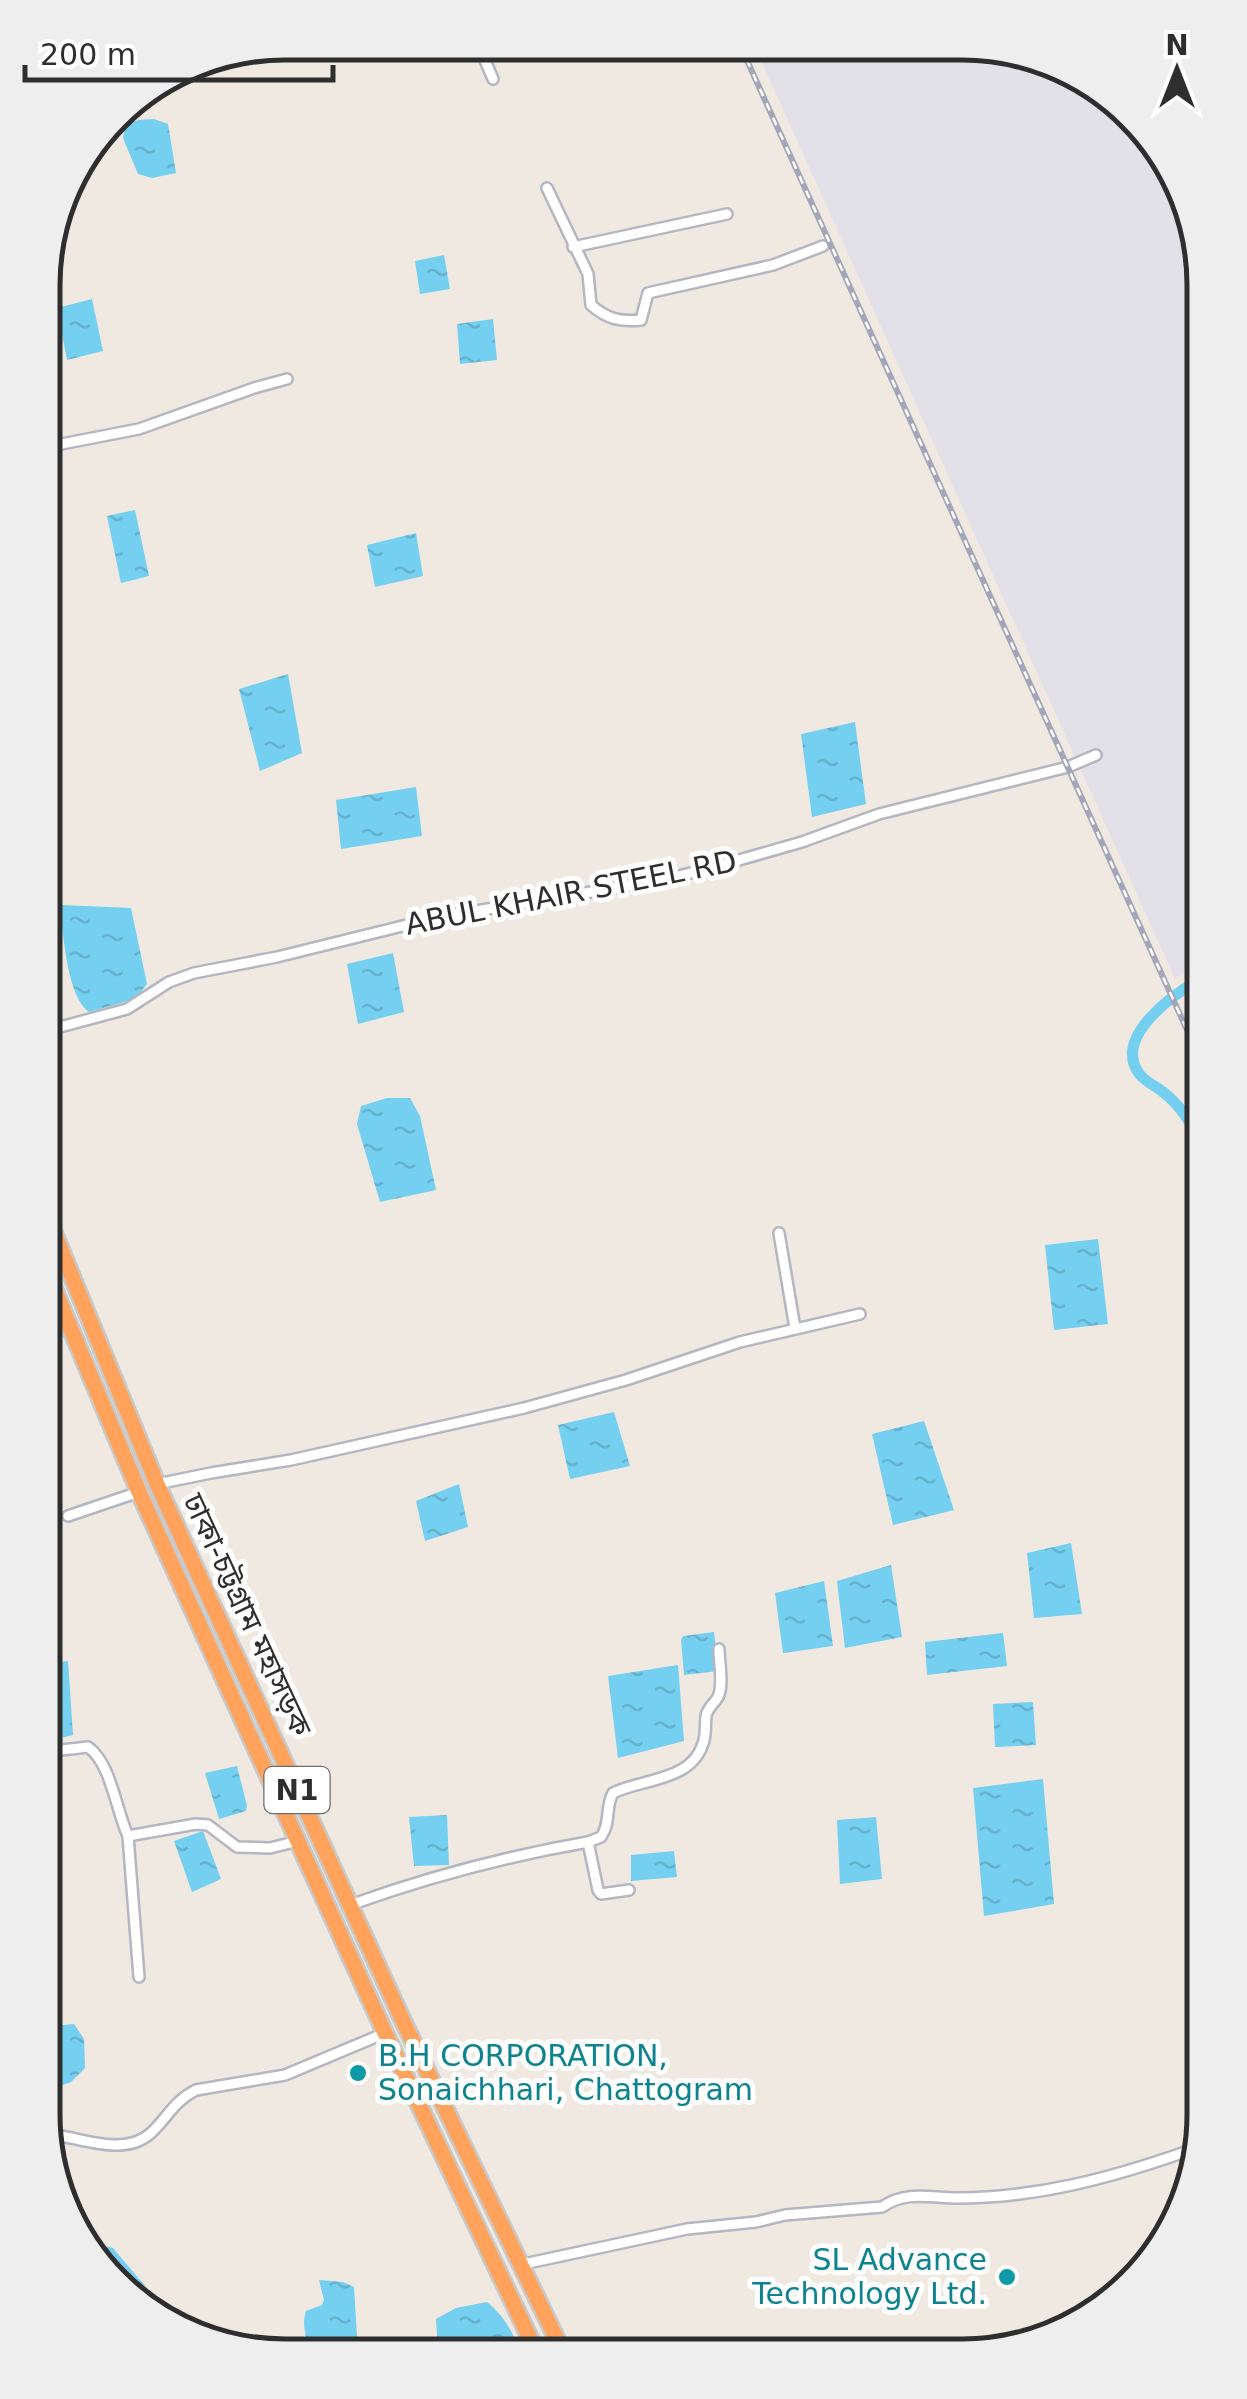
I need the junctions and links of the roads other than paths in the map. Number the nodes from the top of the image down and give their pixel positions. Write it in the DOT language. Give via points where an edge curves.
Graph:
graph roads {
  1 [pos="485,60"];
  2 [pos="493,78"];
  3 [pos="547,188"];
  4 [pos="727,214"];
  5 [pos="823,246"];
  6 [pos="573,247"];
  7 [pos="287,379"];
  8 [pos="60,444"];
  9 [pos="1096,755"];
  10 [pos="60,1027"];
  11 [pos="779,1233"];
  12 [pos="60,1248"];
  13 [pos="60,1304"];
  14 [pos="860,1314"];
  15 [pos="795,1328"];
  16 [pos="156,1484"];
  17 [pos="139,1492"];
  18 [pos="68,1516"];
  19 [pos="719,1649"];
  20 [pos="60,1750"];
  21 [pos="128,1836"];
  22 [pos="298,1841"];
  23 [pos="588,1842"];
  24 [pos="630,1890"];
  25 [pos="350,1906"];
  26 [pos="139,1977"];
  27 [pos="385,2033"];
  28 [pos="61,2136"];
  29 [pos="1184,2152"];
  30 [pos="519,2265"];
  31 [pos="531,2339"];
  32 [pos="556,2339"];
  1 -- 2 [label="street"];
  3 -- 6 [label="street"];
  4 -- 6 [label="street"];
  5 -- 6 [label="street" via="773,265 648,292 641,320 621,322 591,305 588,274"];
  7 -- 8 [label="street" via="139,429"];
  9 -- 10 [label="street, ABUL KHAIR STEEL RD" via="711,868 439,917 194,973 127,1009"];
  11 -- 15 [label="street"];
  12 -- 16 [label="highway, ঢাকা-চট্টগ্রাম মহাসড়ক / N1"];
  13 -- 17 [label="highway, ঢাকা-চট্টগ্রাম মহাসড়ক / N1"];
  14 -- 15 [label="street"];
  15 -- 16 [label="street" via="524,1408"];
  16 -- 25 [label="highway, ঢাকা-চট্টগ্রাম মহাসড়ক / N1"];
  17 -- 18 [label="street"];
  17 -- 22 [label="highway, ঢাকা-চট্টগ্রাম মহাসড়ক / N1"];
  19 -- 23 [label="street" via="720,1691 706,1712 697,1756 676,1775 612,1793 605,1832"];
  20 -- 21 [label="street" via="88,1746 95,1752"];
  21 -- 22 [label="street" via="196,1824 208,1825 238,1848"];
  21 -- 26 [label="street"];
  22 -- 27 [label="highway, ঢাকা-চট্টগ্রাম মহাসড়ক / N1"];
  23 -- 24 [label="street" via="601,1894"];
  23 -- 25 [label="street" via="482,1864"];
  25 -- 30 [label="highway, ঢাকা-চট্টগ্রাম মহাসড়ক / N1"];
  27 -- 28 [label="street" via="285,2075 196,2090 150,2135 128,2144"];
  27 -- 31 [label="highway, ঢাকা-চট্টগ্রাম মহাসড়ক / N1"];
  29 -- 30 [label="street" via="1018,2196 894,2199 882,2207 688,2228"];
  30 -- 32 [label="highway, ঢাকা-চট্টগ্রাম মহাসড়ক / N1"];
}
